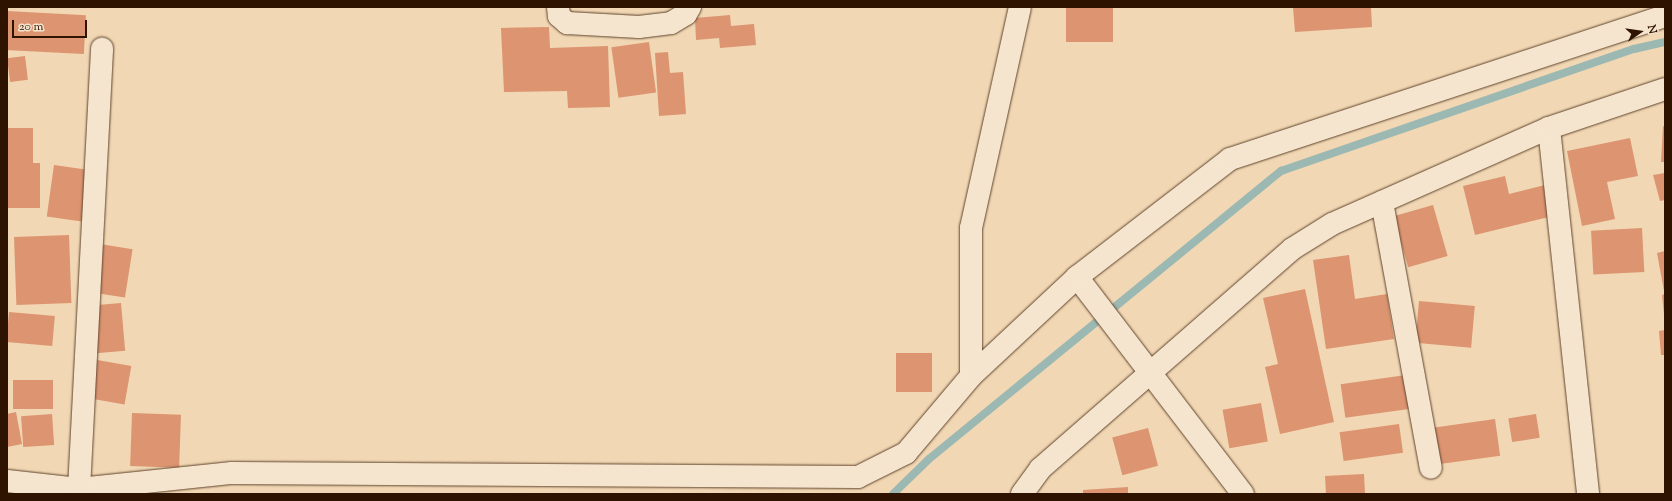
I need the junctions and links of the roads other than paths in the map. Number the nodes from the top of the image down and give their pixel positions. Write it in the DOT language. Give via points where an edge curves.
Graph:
graph roads {
  1 [pos="558,7"];
  2 [pos="690,7"];
  3 [pos="1020,7"];
  4 [pos="1665,16"];
  5 [pos="102,49"];
  6 [pos="1665,89"];
  7 [pos="1550,128"];
  8 [pos="1382,202"];
  9 [pos="1077,277"];
  10 [pos="1150,373"];
  11 [pos="971,376"];
  12 [pos="1432,468"];
  13 [pos="7,481"];
  14 [pos="822,486"];
  15 [pos="79,489"];
  16 [pos="1022,494"];
  17 [pos="1243,494"];
  18 [pos="1588,494"];
  1 -- 2 [label="street" via="559,16 567,23 639,27 671,24 686,14"];
  3 -- 11 [label="street" via="971,228"];
  4 -- 9 [label="street" via="1230,159"];
  5 -- 15 [label="street"];
  6 -- 7 [label="street"];
  7 -- 8 [label="street"];
  7 -- 18 [label="street"];
  8 -- 10 [label="street" via="1332,224 1292,249"];
  8 -- 12 [label="street"];
  9 -- 10 [label="street"];
  9 -- 11 [label="street"];
  10 -- 16 [label="street" via="1040,469"];
  10 -- 17 [label="street"];
  11 -- 14 [label="street" via="906,453 858,477"];
  13 -- 15 [label="street"];
  14 -- 15 [label="street" via="232,473"];
}
